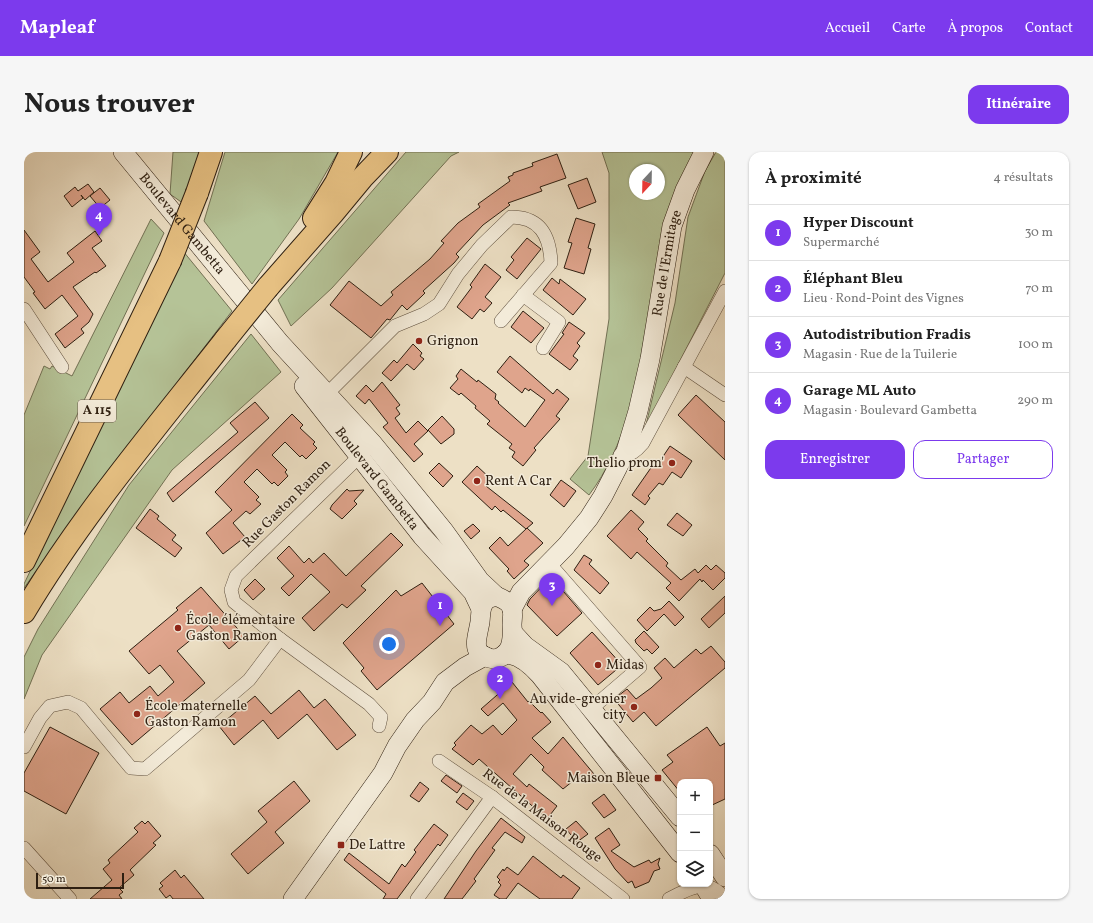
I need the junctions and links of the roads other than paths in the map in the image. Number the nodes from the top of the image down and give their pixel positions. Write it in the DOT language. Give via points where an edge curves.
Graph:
graph roads {
  1 [pos="211,152"];
  2 [pos="351,152"];
  3 [pos="387,152"];
  4 [pos="704,152"];
  5 [pos="127,155"];
  6 [pos="268,287"];
  7 [pos="725,291"];
  8 [pos="523,295"];
  9 [pos="24,309"];
  10 [pos="501,320"];
  11 [pos="543,348"];
  12 [pos="62,367"];
  13 [pos="684,367"];
  14 [pos="725,395"];
  15 [pos="322,399"];
  16 [pos="365,450"];
  17 [pos="619,455"];
  18 [pos="24,561"];
  19 [pos="549,564"];
  20 [pos="502,600"];
  21 [pos="481,609"];
  22 [pos="24,612"];
  23 [pos="513,633"];
  24 [pos="476,638"];
  25 [pos="280,639"];
  26 [pos="505,654"];
  27 [pos="485,656"];
  28 [pos="445,682"];
  29 [pos="591,709"];
  30 [pos="379,726"];
  31 [pos="24,746"];
  32 [pos="439,761"];
  33 [pos="492,797"];
  34 [pos="647,810"];
  35 [pos="678,815"];
  36 [pos="677,835"];
  37 [pos="713,849"];
  38 [pos="678,851"];
  39 [pos="28,852"];
  40 [pos="725,855"];
  41 [pos="713,871"];
  42 [pos="716,888"];
  43 [pos="70,899"];
  44 [pos="293,899"];
  45 [pos="417,899"];
  46 [pos="623,899"];
  47 [pos="669,899"];
  1 -- 18 [label="highway, A 115, bridge" via="170,261"];
  2 -- 6 [label="highway" via="326,199"];
  3 -- 6 [label="highway"];
  4 -- 17 [label="main road, Rue de l'Ermitage" via="685,190 672,226 645,379 633,430"];
  5 -- 15 [label="main road, Boulevard Gambetta" via="280,342"];
  6 -- 22 [label="highway, bridge" via="83,521"];
  7 -- 13 [label="street"];
  8 -- 10 [label="street"];
  8 -- 11 [label="street" via="559,322"];
  8 -- 15 [label="street" via="552,263 550,244 538,226 525,217 511,217 482,245 458,274 439,304 424,314 395,326"];
  9 -- 12 [label="street"];
  13 -- 14 [label="street"];
  13 -- 17 [label="street" via="643,443 638,449"];
  15 -- 16 [label="main road, Boulevard Gambetta"];
  16 -- 20 [label="main road, Boulevard Gambetta" via="444,531 480,581"];
  16 -- 21 [label="main road, Boulevard Gambetta" via="422,536 474,592"];
  16 -- 25 [label="street, Rue Gaston Ramon" via="236,576 231,590 234,602"];
  17 -- 19 [label="main road, Rue de l'Ermitage" via="604,496 590,518"];
  17 -- 20 [label="main road, Rue de l'Ermitage" via="577,521 517,585 503,595"];
  19 -- 20 [label="main road, Rue de l'Ermitage" via="521,592"];
  19 -- 29 [label="street" via="640,667"];
  20 -- 21 [label="main road" via="487,599"];
  20 -- 23 [label="main road"];
  21 -- 24 [label="main road"];
  23 -- 26 [label="main road" via="511,644"];
  23 -- 29 [label="main road" via="525,646 561,672"];
  24 -- 27 [label="main road" via="478,650"];
  24 -- 28 [label="main road"];
  25 -- 30 [label="street" via="369,704 381,717"];
  25 -- 31 [label="street" via="249,680 145,769 131,768 82,708 68,702 50,706"];
  26 -- 27 [label="main road" via="494,660"];
  26 -- 34 [label="main road" via="520,658 537,672"];
  27 -- 28 [label="main road"];
  28 -- 44 [label="main road" via="412,740 383,773"];
  29 -- 35 [label="main road"];
  32 -- 33 [label="street, Rue de la Maison Rouge"];
  33 -- 45 [label="street"];
  33 -- 46 [label="street, Rue de la Maison Rouge"];
  34 -- 36 [label="main road"];
  34 -- 38 [label="main road"];
  37 -- 40 [label="main road"];
  39 -- 43 [label="street"];
  41 -- 42 [label="main road"];
  42 -- 47 [label="street" via="688,888"];
}
